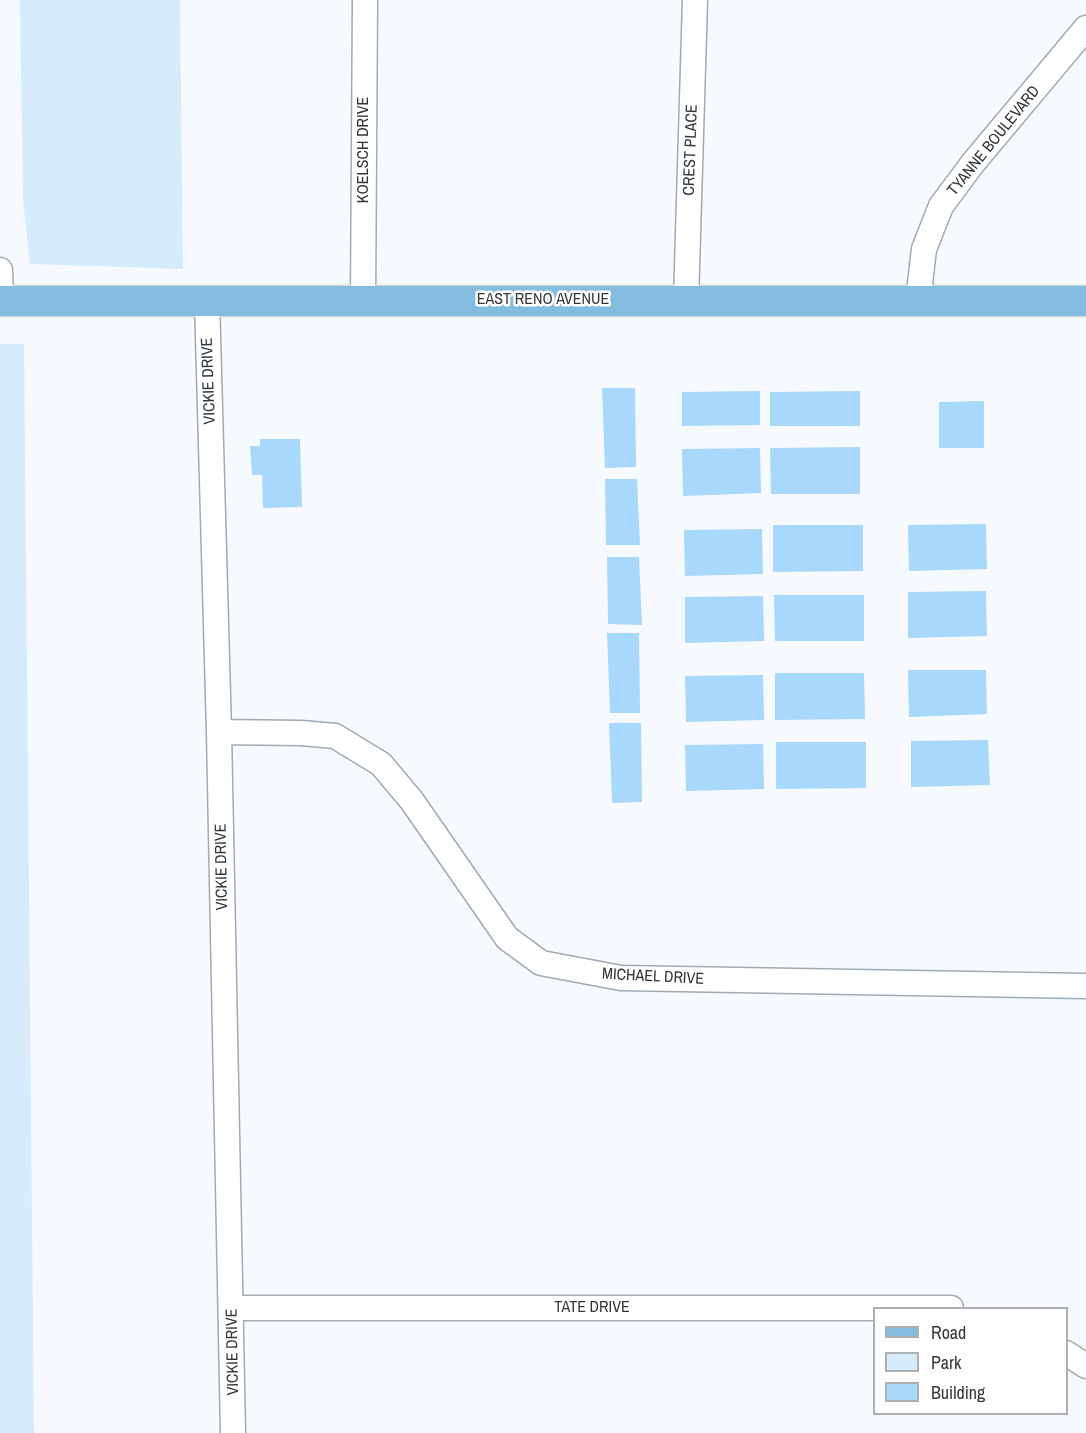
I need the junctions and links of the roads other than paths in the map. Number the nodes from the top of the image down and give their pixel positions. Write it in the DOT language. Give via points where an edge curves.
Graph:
graph roads {
  1 [pos="365,0"];
  2 [pos="695,0"];
  3 [pos="1086,28"];
  4 [pos="0,270"];
  5 [pos="207,300"];
  6 [pos="363,300"];
  7 [pos="1,301"];
  8 [pos="686,301"];
  9 [pos="918,301"];
  10 [pos="1086,301"];
  11 [pos="219,732"];
  12 [pos="1086,986"];
  13 [pos="232,1308"];
  14 [pos="873,1308"];
  15 [pos="1068,1354"];
  16 [pos="1086,1366"];
  17 [pos="233,1433"];
  1 -- 6 [label="street, KOELSCH DRIVE"];
  2 -- 8 [label="street, CREST PLACE"];
  3 -- 9 [label="street, TYANNE BOULEVARD" via="941,206 924,249"];
  4 -- 7 [label="street"];
  5 -- 6 [label="main road, EAST RENO AVENUE"];
  5 -- 7 [label="main road, EAST RENO AVENUE"];
  5 -- 11 [label="street, VICKIE DRIVE"];
  6 -- 8 [label="main road, EAST RENO AVENUE"];
  8 -- 9 [label="main road, EAST RENO AVENUE"];
  9 -- 10 [label="main road, EAST RENO AVENUE"];
  11 -- 12 [label="street, MICHAEL DRIVE" via="335,736 381,764 412,801 507,938 541,963 621,978"];
  11 -- 13 [label="street, VICKIE DRIVE"];
  13 -- 14 [label="street, TATE DRIVE"];
  13 -- 17 [label="street, VICKIE DRIVE"];
  15 -- 16 [label="street"];
}
